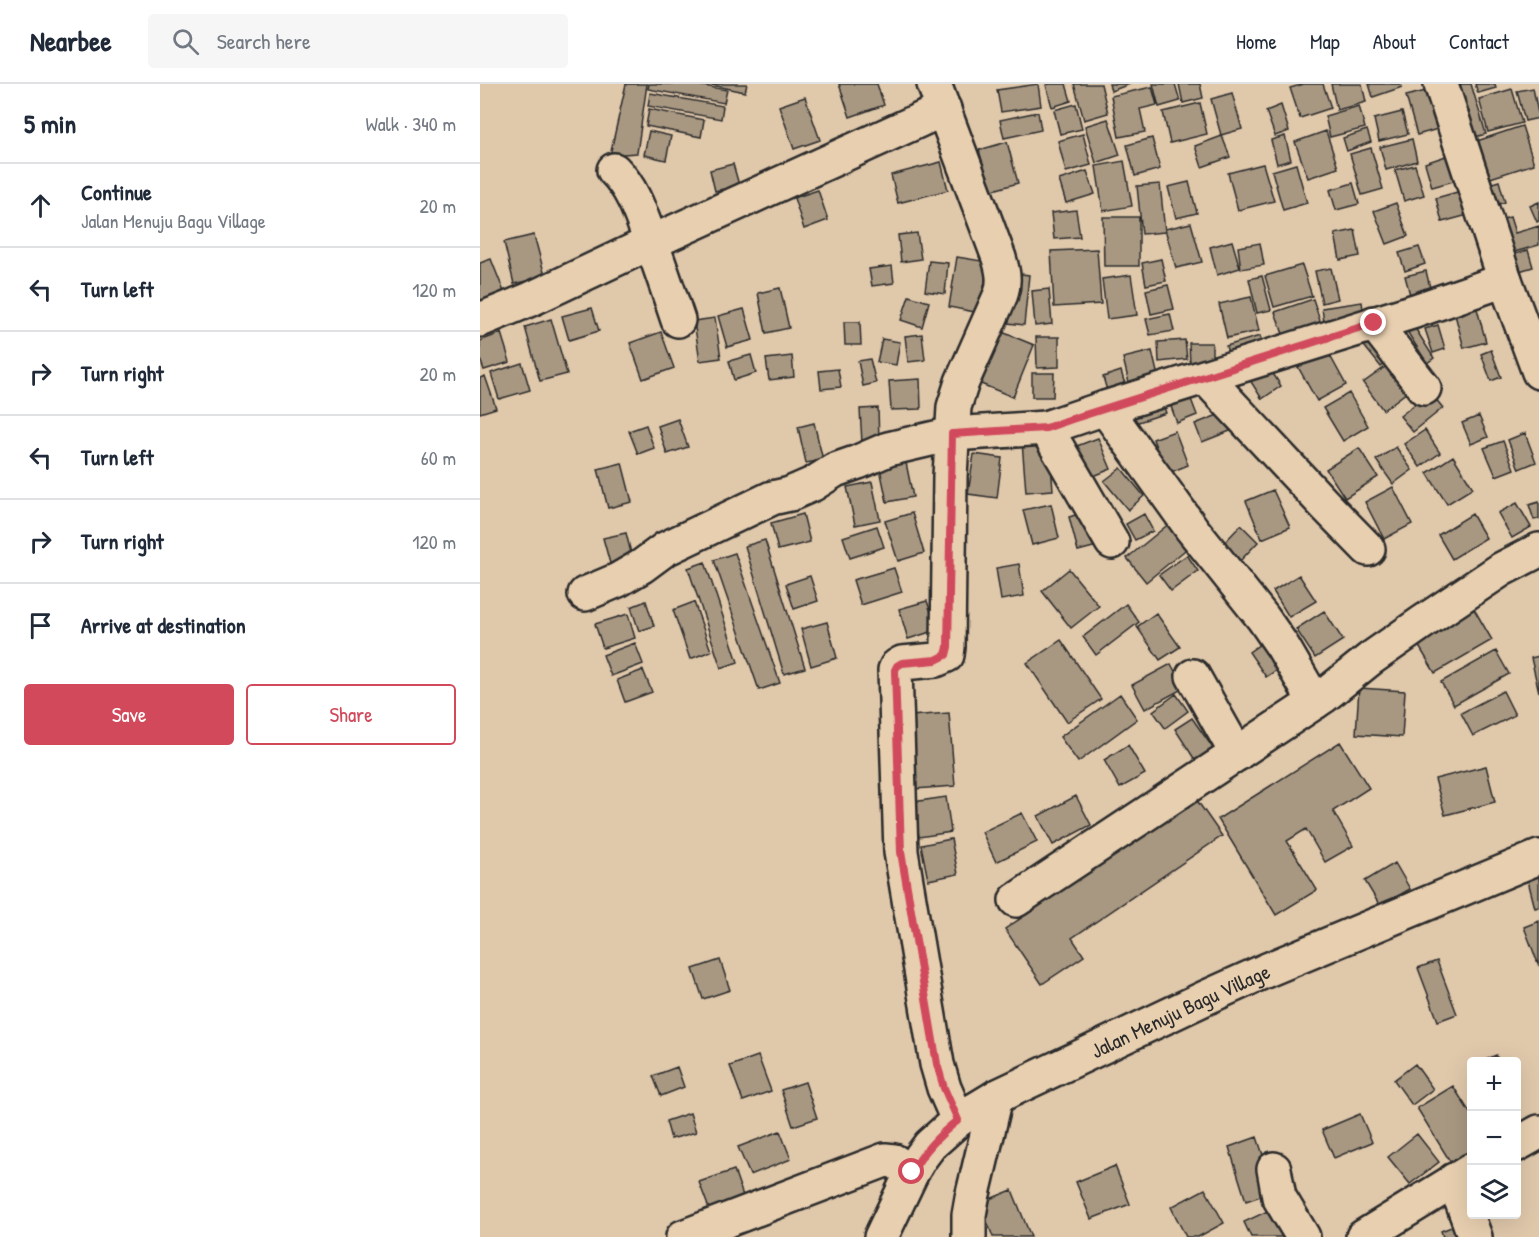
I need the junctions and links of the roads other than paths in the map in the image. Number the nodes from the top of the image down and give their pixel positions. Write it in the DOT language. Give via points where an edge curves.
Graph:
graph roads {
  1 [pos="1441,84"];
  2 [pos="939,96"];
  3 [pos="614,170"];
  4 [pos="652,242"];
  5 [pos="1505,279"];
  6 [pos="1528,314"];
  7 [pos="480,320"];
  8 [pos="678,320"];
  9 [pos="1374,323"];
  10 [pos="1539,372"];
  11 [pos="1205,376"];
  12 [pos="1424,388"];
  13 [pos="1105,408"];
  14 [pos="1046,428"];
  15 [pos="952,434"];
  16 [pos="1112,542"];
  17 [pos="1368,549"];
  18 [pos="1539,550"];
  19 [pos="585,594"];
  20 [pos="1193,676"];
  21 [pos="1315,702"];
  22 [pos="1237,754"];
  23 [pos="1539,856"];
  24 [pos="1016,900"];
  25 [pos="975,1110"];
  26 [pos="1539,1132"];
  27 [pos="1521,1142"];
  28 [pos="1274,1169"];
  29 [pos="912,1172"];
  30 [pos="1463,1175"];
  31 [pos="683,1237"];
  32 [pos="881,1237"];
  33 [pos="969,1237"];
  34 [pos="1303,1237"];
  35 [pos="1363,1237"];
  36 [pos="1476,1237"];
  1 -- 5 [label="street"];
  2 -- 4 [label="street"];
  2 -- 15 [label="street" via="1004,276 1001,294 957,394"];
  3 -- 4 [label="street" via="636,201"];
  4 -- 7 [label="street"];
  4 -- 8 [label="street"];
  5 -- 6 [label="street"];
  5 -- 9 [label="street"];
  6 -- 10 [label="street"];
  9 -- 11 [label="street"];
  9 -- 12 [label="street"];
  11 -- 13 [label="street"];
  11 -- 17 [label="street"];
  13 -- 14 [label="street"];
  13 -- 21 [label="street" via="1192,529 1268,624"];
  14 -- 15 [label="street"];
  14 -- 16 [label="street"];
  15 -- 19 [label="street" via="888,449 835,470 813,484 772,498 665,549 618,580"];
  15 -- 25 [label="street" via="948,647 946,655 936,660 902,663 895,670 901,852 937,1064 944,1088"];
  18 -- 21 [label="street" via="1502,569 1423,622"];
  20 -- 22 [label="street"];
  21 -- 22 [label="street"];
  22 -- 24 [label="street"];
  23 -- 25 [label="street, Jalan Menuju Bagu Village" via="1256,975"];
  25 -- 29 [label="street, Jalan Menuju Bagu Village" via="930,1145"];
  25 -- 33 [label="street"];
  26 -- 27 [label="street"];
  28 -- 34 [label="street" via="1279,1197"];
  29 -- 31 [label="street" via="894,1161 885,1161"];
  29 -- 32 [label="street, Jalan Menuju Bagu Village"];
  30 -- 35 [label="street"];
  30 -- 36 [label="street"];
}
